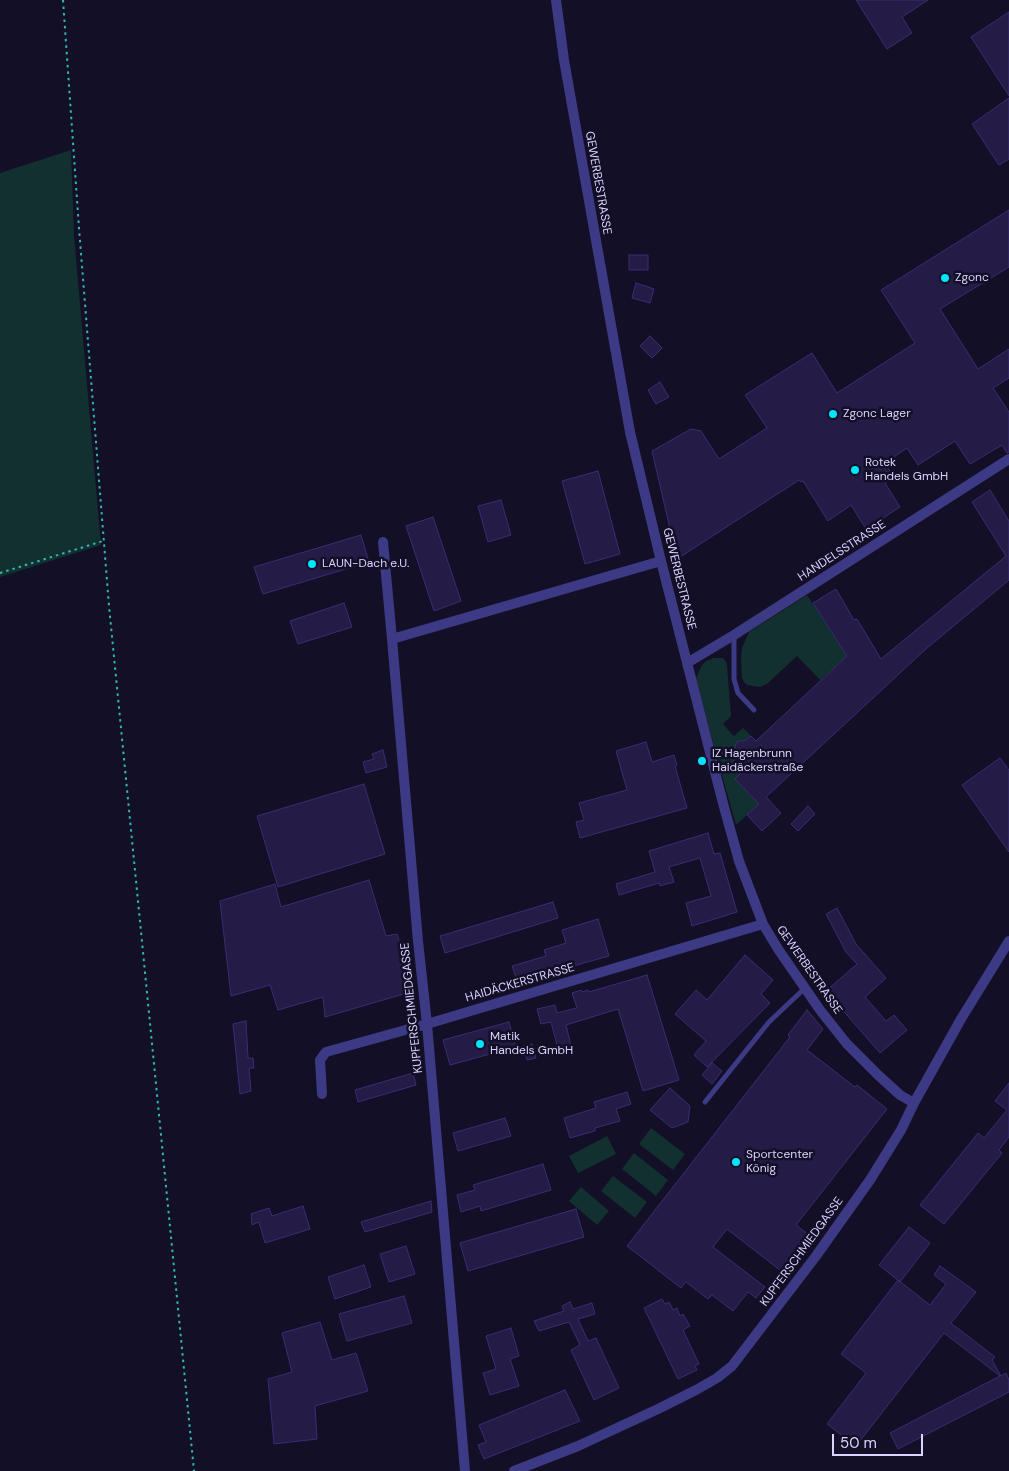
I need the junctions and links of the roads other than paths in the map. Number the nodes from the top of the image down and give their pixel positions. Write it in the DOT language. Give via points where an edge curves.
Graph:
graph roads {
  1 [pos="556,0"];
  2 [pos="1009,459"];
  3 [pos="382,542"];
  4 [pos="661,561"];
  5 [pos="734,635"];
  6 [pos="392,639"];
  7 [pos="687,663"];
  8 [pos="754,710"];
  9 [pos="763,924"];
  10 [pos="1009,941"];
  11 [pos="804,988"];
  12 [pos="427,1024"];
  13 [pos="322,1094"];
  14 [pos="705,1102"];
  15 [pos="914,1103"];
  16 [pos="465,1471"];
  17 [pos="514,1471"];
  1 -- 4 [label="street, GEWERBESTRASSE" via="630,432"];
  2 -- 5 [label="street, HANDELSSTRASSE"];
  3 -- 6 [label="street, KUPFERSCHMIEDGASSE"];
  4 -- 6 [label="street"];
  4 -- 7 [label="street, GEWERBESTRASSE"];
  5 -- 7 [label="street, HANDELSSTRASSE"];
  5 -- 8 [label="lane" via="734,679 738,693"];
  6 -- 12 [label="street, KUPFERSCHMIEDGASSE"];
  7 -- 9 [label="street, GEWERBESTRASSE" via="739,861"];
  9 -- 11 [label="street, GEWERBESTRASSE"];
  9 -- 12 [label="street, HAIDÄCKERSTRASSE"];
  10 -- 15 [label="street, KUPFERSCHMIEDGASSE"];
  11 -- 14 [label="lane" via="769,1022"];
  11 -- 15 [label="street, GEWERBESTRASSE" via="847,1044 900,1095"];
  12 -- 13 [label="street, HAIDÄCKERSTRASSE" via="326,1052 320,1060"];
  12 -- 16 [label="street, KUPFERSCHMIEDGASSE"];
  15 -- 17 [label="street, KUPFERSCHMIEDGASSE" via="870,1180 732,1366 717,1378 658,1409"];
}
